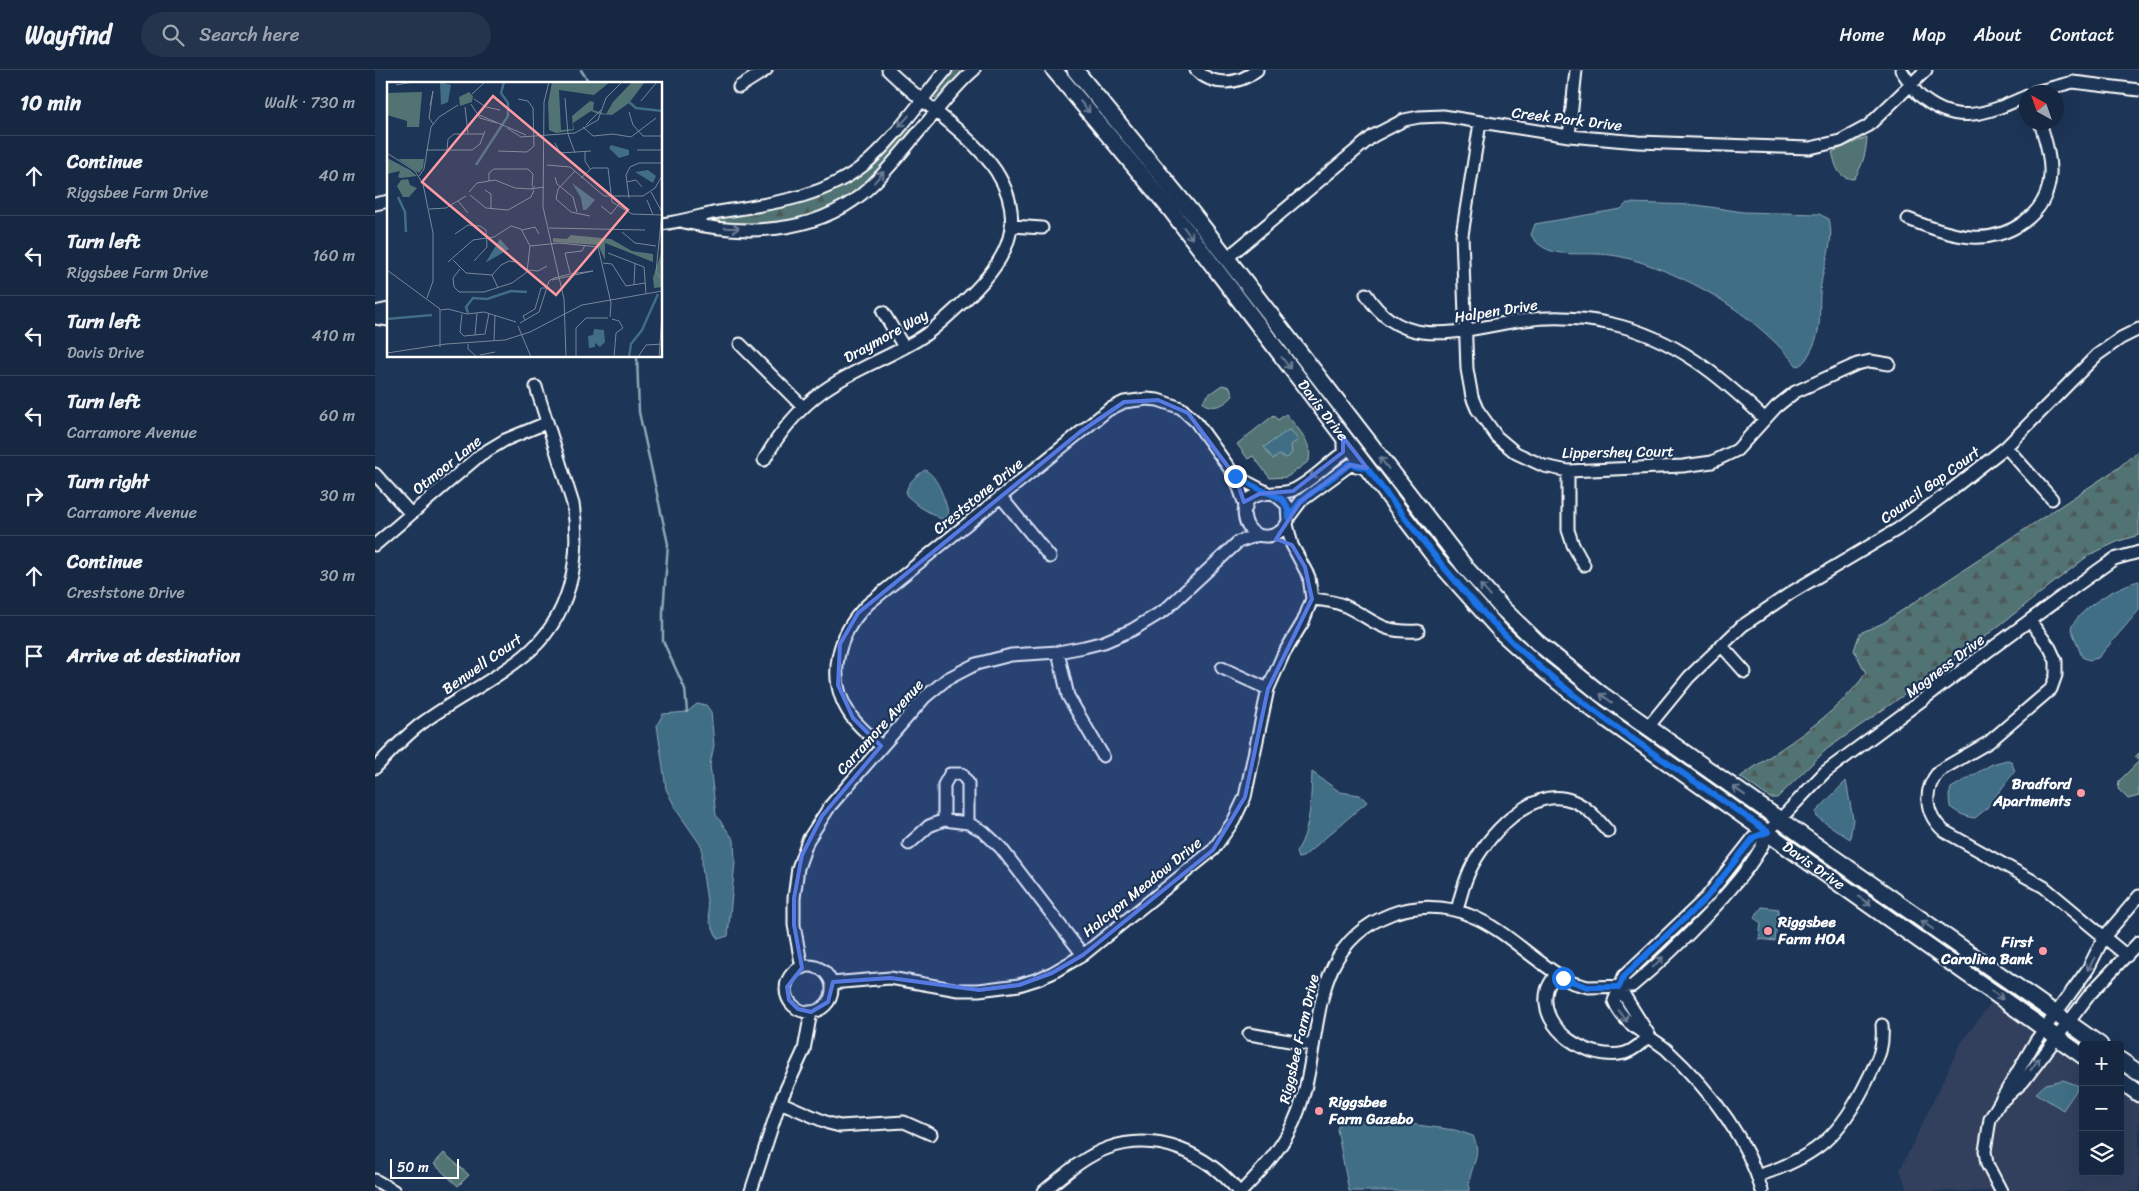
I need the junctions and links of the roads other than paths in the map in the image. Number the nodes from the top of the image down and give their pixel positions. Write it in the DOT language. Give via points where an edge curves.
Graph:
graph roads {
  1 [pos="766,70"];
  2 [pos="888,70"];
  3 [pos="946,70"];
  4 [pos="974,70"];
  5 [pos="1054,70"];
  6 [pos="1075,70"];
  7 [pos="1196,70"];
  8 [pos="1257,70"];
  9 [pos="1576,70"];
  10 [pos="1901,70"];
  11 [pos="1926,70"];
  12 [pos="1911,85"];
  13 [pos="2062,85"];
  14 [pos="739,87"];
  15 [pos="2139,90"];
  16 [pos="2019,99"];
  17 [pos="921,100"];
  18 [pos="936,112"];
  19 [pos="1480,123"];
  20 [pos="2041,130"];
  21 [pos="1569,136"];
  22 [pos="1908,219"];
  23 [pos="684,222"];
  24 [pos="663,224"];
  25 [pos="1012,226"];
  26 [pos="1042,228"];
  27 [pos="1227,258"];
  28 [pos="1366,294"];
  29 [pos="883,312"];
  30 [pos="2139,329"];
  31 [pos="1466,331"];
  32 [pos="740,344"];
  33 [pos="904,347"];
  34 [pos="1889,364"];
  35 [pos="536,387"];
  36 [pos="803,407"];
  37 [pos="1765,419"];
  38 [pos="546,423"];
  39 [pos="1343,437"];
  40 [pos="2006,447"];
  41 [pos="764,460"];
  42 [pos="1367,468"];
  43 [pos="1568,471"];
  44 [pos="375,474"];
  45 [pos="1235,476"];
  46 [pos="1270,493"];
  47 [pos="1001,496"];
  48 [pos="2052,499"];
  49 [pos="1246,508"];
  50 [pos="411,514"];
  51 [pos="1245,520"];
  52 [pos="1288,521"];
  53 [pos="1264,536"];
  54 [pos="1238,542"];
  55 [pos="375,545"];
  56 [pos="1292,545"];
  57 [pos="2139,552"];
  58 [pos="1050,557"];
  59 [pos="1584,565"];
  60 [pos="1312,598"];
  61 [pos="2030,621"];
  62 [pos="1418,631"];
  63 [pos="1721,645"];
  64 [pos="1059,652"];
  65 [pos="1222,668"];
  66 [pos="1745,672"];
  67 [pos="1268,689"];
  68 [pos="1648,727"];
  69 [pos="881,746"];
  70 [pos="1103,756"];
  71 [pos="375,768"];
  72 [pos="1779,819"];
  73 [pos="944,820"];
  74 [pos="968,823"];
  75 [pos="1608,831"];
  76 [pos="1768,832"];
  77 [pos="909,844"];
  78 [pos="2139,896"];
  79 [pos="1457,911"];
  80 [pos="2104,937"];
  81 [pos="2139,942"];
  82 [pos="1083,955"];
  83 [pos="2127,956"];
  84 [pos="802,968"];
  85 [pos="1556,973"];
  86 [pos="831,982"];
  87 [pos="1619,987"];
  88 [pos="811,1012"];
  89 [pos="2062,1018"];
  90 [pos="1882,1025"];
  91 [pos="1249,1034"];
  92 [pos="2050,1034"];
  93 [pos="1649,1035"];
  94 [pos="2094,1041"];
  95 [pos="1313,1045"];
  96 [pos="2079,1053"];
  97 [pos="2124,1063"];
  98 [pos="2139,1073"];
  99 [pos="2124,1083"];
  100 [pos="2139,1094"];
  101 [pos="781,1102"];
  102 [pos="931,1134"];
  103 [pos="1757,1176"];
  104 [pos="375,1180"];
  105 [pos="394,1191"];
  106 [pos="751,1191"];
  107 [pos="1044,1191"];
  108 [pos="1238,1191"];
  109 [pos="1242,1191"];
  110 [pos="1762,1191"];
  111 [pos="2001,1191"];
  1 -- 14 [label="street"];
  2 -- 17 [label="street, Draymore Way"];
  3 -- 17 [label="street"];
  4 -- 18 [label="street"];
  5 -- 39 [label="main road, Davis Drive, one-way" via="1170,209"];
  6 -- 27 [label="main road, Davis Drive"];
  7 -- 8 [label="street" via="1213,81 1231,83"];
  9 -- 21 [label="street"];
  10 -- 12 [label="street"];
  11 -- 12 [label="street, Creek Park Drive"];
  12 -- 16 [label="street" via="1933,105 1957,115 1985,114"];
  12 -- 21 [label="street, Creek Park Drive" via="1868,126 1840,141 1810,148 1638,142"];
  13 -- 15 [label="street" via="2073,82"];
  17 -- 18 [label="street, Draymore Way"];
  17 -- 23 [label="street, one-way" via="866,163 830,186 783,202"];
  23 -- 18 [label="street, one-way" via="707,227 766,229 820,218 849,204 875,182"];
  18 -- 25 [label="street, Draymore Way" via="979,150 994,169 1005,190"];
  19 -- 21 [label="street, Creek Park Drive"];
  19 -- 27 [label="street, Creek Park Drive" via="1443,116 1419,117 1380,131"];
  19 -- 31 [label="street, Lippershey Court" via="1463,223"];
  20 -- 22 [label="street" via="2049,164 2048,187 2038,208 2020,225 2000,234 1973,237"];
  23 -- 24 [label="street"];
  25 -- 26 [label="street"];
  25 -- 33 [label="street, Draymore Way" via="1004,256 989,278 932,330"];
  68 -- 27 [label="main road, Davis Drive, one-way" via="1594,689 1538,643 1472,575"];
  28 -- 31 [label="street, Halpen Drive" via="1383,317 1399,326 1427,334"];
  29 -- 33 [label="street"];
  30 -- 40 [label="street, Council Gap Court" via="2097,356"];
  31 -- 37 [label="street, Halpen Drive" via="1543,318 1594,321 1631,329 1673,346 1703,364"];
  31 -- 43 [label="street, Lippershey Court" via="1469,383 1477,409 1487,425 1505,445 1529,460"];
  32 -- 36 [label="street"];
  33 -- 36 [label="street, Draymore Way" via="840,379"];
  34 -- 37 [label="street, Lippershey Court" via="1870,361 1826,378 1790,395"];
  35 -- 38 [label="street, Benwell Court"];
  36 -- 41 [label="street, Draymore Way"];
  37 -- 43 [label="street, Lippershey Court" via="1737,450 1712,462"];
  38 -- 50 [label="street, Otmoor Lane" via="505,440 480,455"];
  38 -- 71 [label="street, Benwell Court" via="576,523 575,565 562,606 545,634 526,655 425,720"];
  39 -- 42 [label="main road, Davis Drive"];
  39 -- 46 [label="street, one-way" via="1343,453 1293,490"];
  40 -- 48 [label="street"];
  40 -- 63 [label="street, Council Gap Court" via="1920,514 1778,601"];
  42 -- 52 [label="street, Carramore Avenue" via="1350,464 1301,501"];
  42 -- 76 [label="main road, Davis Drive" via="1468,596 1536,664 1595,711"];
  43 -- 59 [label="street" via="1568,530"];
  44 -- 50 [label="street"];
  45 -- 46 [label="street, Creststone Drive"];
  45 -- 47 [label="street, Creststone Drive" via="1188,413 1158,400 1134,399 1108,410"];
  45 -- 49 [label="street, Creststone Drive"];
  46 -- 49 [label="street" via="1253,497"];
  46 -- 52 [label="street" via="1287,505"];
  47 -- 58 [label="street"];
  47 -- 69 [label="street, Creststone Drive" via="868,604 851,623 840,644 837,666 840,694 853,718"];
  49 -- 51 [label="street, Carramore Avenue"];
  50 -- 55 [label="street, Otmoor Lane"];
  51 -- 53 [label="street" via="1253,531"];
  51 -- 54 [label="street, Carramore Avenue"];
  52 -- 53 [label="street, Carramore Avenue" via="1277,534"];
  52 -- 56 [label="street"];
  53 -- 54 [label="street, Carramore Avenue"];
  53 -- 56 [label="street"];
  54 -- 64 [label="street, Carramore Avenue" via="1179,598 1147,622 1104,642"];
  56 -- 60 [label="street" via="1309,577"];
  57 -- 61 [label="street, Magness Drive" via="2114,559"];
  60 -- 62 [label="street" via="1341,605 1385,629"];
  60 -- 67 [label="street, Halcyon Meadow Drive"];
  61 -- 72 [label="street, Magness Drive" via="1825,772"];
  61 -- 80 [label="street" via="2056,661 2051,689 1989,742 1939,771 1927,798 1928,810 1944,831 2037,883"];
  63 -- 66 [label="street"];
  63 -- 68 [label="street, Council Gap Court" via="1689,677"];
  64 -- 69 [label="street, Carramore Avenue" via="999,657 960,671 925,697"];
  64 -- 70 [label="street" via="1068,696"];
  65 -- 67 [label="street"];
  67 -- 82 [label="street, Halcyon Meadow Drive" via="1250,782 1241,808 1223,838 1202,860"];
  72 -- 68 [label="main road, Davis Drive, one-way"];
  69 -- 84 [label="street, Carramore Avenue" via="822,816 802,855 793,910"];
  72 -- 76 [label="street, Riggsbee Farm Drive"];
  89 -- 72 [label="main road, Davis Drive, one-way"];
  73 -- 74 [label="street"];
  73 -- 74 [label="street" via="945,781 955,773 961,774 968,783"];
  73 -- 77 [label="street" via="929,826"];
  74 -- 82 [label="street" via="1001,848"];
  75 -- 79 [label="street" via="1588,810 1573,801 1554,798 1534,802 1507,822 1487,844 1469,871"];
  76 -- 87 [label="street, Riggsbee Farm Drive" via="1764,844 1745,870 1702,919 1632,986"];
  76 -- 92 [label="main road, Davis Drive, one-way"];
  78 -- 80 [label="street"];
  79 -- 85 [label="street, Riggsbee Farm Drive" via="1487,924"];
  79 -- 95 [label="street, Riggsbee Farm Drive" via="1424,908 1398,912 1370,925 1353,939 1335,960 1326,980"];
  80 -- 83 [label="street"];
  80 -- 89 [label="street, one-way"];
  81 -- 83 [label="street"];
  82 -- 86 [label="street, Halcyon Meadow Drive" via="1052,973 1019,985 999,988 958,990 890,978"];
  83 -- 89 [label="street"];
  84 -- 86 [label="street" via="809,966 823,971"];
  84 -- 88 [label="street" via="791,975 787,994 798,1009"];
  85 -- 87 [label="street, Riggsbee Farm Drive" via="1587,987"];
  85 -- 93 [label="street" via="1547,989 1548,1007 1558,1030 1577,1045 1595,1053 1619,1054 1635,1049"];
  86 -- 88 [label="street" via="828,1002"];
  87 -- 93 [label="street"];
  88 -- 101 [label="street" via="804,1050"];
  89 -- 92 [label="street"];
  89 -- 94 [label="main road, Davis Drive"];
  90 -- 103 [label="street" via="1880,1053 1854,1108 1842,1124 1801,1158"];
  91 -- 95 [label="street"];
  92 -- 96 [label="main road, Davis Drive"];
  92 -- 111 [label="street" via="2005,1090 1990,1118 1985,1151 1987,1164"];
  93 -- 103 [label="street" via="1694,1076 1713,1099 1735,1131"];
  95 -- 109 [label="street, Riggsbee Farm Drive" via="1305,1088 1291,1127 1273,1157"];
  97 -- 98 [label="main road"];
  99 -- 100 [label="main road"];
  101 -- 102 [label="street" via="828,1123 854,1126 904,1122"];
  101 -- 106 [label="street"];
  103 -- 110 [label="street"];
  104 -- 105 [label="street"];
  107 -- 108 [label="street" via="1098,1152 1119,1145 1147,1142 1179,1148 1200,1158"];
}
